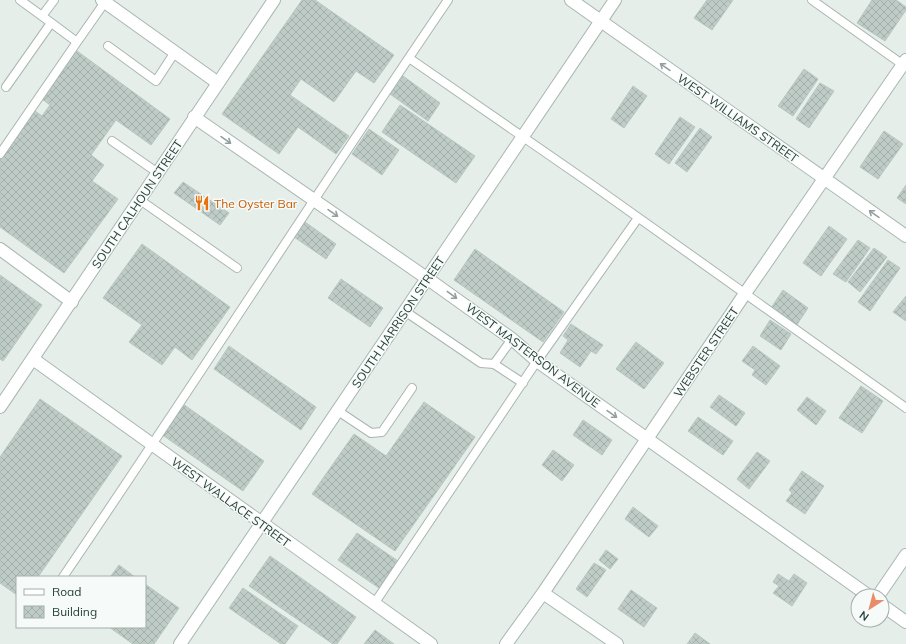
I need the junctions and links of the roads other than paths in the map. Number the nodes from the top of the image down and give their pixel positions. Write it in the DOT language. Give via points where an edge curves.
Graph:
graph roads {
  1 [pos="20,0"];
  2 [pos="54,0"];
  3 [pos="274,0"];
  4 [pos="448,0"];
  5 [pos="570,0"];
  6 [pos="615,0"];
  7 [pos="812,0"];
  8 [pos="104,1"];
  9 [pos="42,16"];
  10 [pos="600,22"];
  11 [pos="51,23"];
  12 [pos="77,42"];
  13 [pos="108,46"];
  14 [pos="175,52"];
  15 [pos="409,58"];
  16 [pos="905,64"];
  17 [pos="218,83"];
  18 [pos="6,87"];
  19 [pos="194,118"];
  20 [pos="523,137"];
  21 [pos="112,141"];
  22 [pos="0,154"];
  23 [pos="158,173"];
  24 [pos="824,178"];
  25 [pos="140,200"];
  26 [pos="313,200"];
  27 [pos="638,218"];
  28 [pos="906,236"];
  29 [pos="0,249"];
  30 [pos="237,268"];
  31 [pos="428,279"];
  32 [pos="744,295"];
  33 [pos="72,302"];
  34 [pos="406,312"];
  35 [pos="512,338"];
  36 [pos="33,359"];
  37 [pos="537,361"];
  38 [pos="494,364"];
  39 [pos="523,383"];
  40 [pos="412,388"];
  41 [pos="0,407"];
  42 [pos="906,408"];
  43 [pos="338,411"];
  44 [pos="647,439"];
  45 [pos="153,446"];
  46 [pos="260,523"];
  47 [pos="906,555"];
  48 [pos="64,576"];
  49 [pos="859,588"];
  50 [pos="883,588"];
  51 [pos="543,593"];
  52 [pos="374,604"];
  53 [pos="890,611"];
  54 [pos="906,622"];
  55 [pos="180,644"];
  56 [pos="431,644"];
  57 [pos="506,644"];
  58 [pos="617,644"];
  1 -- 9 [label="lane"];
  2 -- 9 [label="lane"];
  3 -- 17 [label="street, SOUTH CALHOUN STREET"];
  4 -- 15 [label="lane"];
  5 -- 10 [label="street, WEST WILLIAMS STREET"];
  6 -- 10 [label="street, SOUTH HARRISON STREET"];
  7 -- 16 [label="lane"];
  8 -- 12 [label="lane"];
  8 -- 14 [label="street"];
  9 -- 11 [label="lane"];
  10 -- 20 [label="street, SOUTH HARRISON STREET"];
  24 -- 10 [label="street, WEST WILLIAMS STREET, one-way"];
  11 -- 12 [label="lane"];
  11 -- 18 [label="lane"];
  12 -- 22 [label="lane"];
  13 -- 14 [label="lane" via="156,81"];
  14 -- 17 [label="street"];
  15 -- 20 [label="lane"];
  15 -- 26 [label="lane"];
  16 -- 24 [label="street, WEBSTER STREET"];
  17 -- 19 [label="street, SOUTH CALHOUN STREET"];
  19 -- 23 [label="street, SOUTH CALHOUN STREET"];
  19 -- 26 [label="street, WEST MASTERSON AVENUE, one-way"];
  20 -- 27 [label="lane"];
  20 -- 31 [label="street, SOUTH HARRISON STREET"];
  21 -- 23 [label="lane"];
  23 -- 25 [label="street, SOUTH CALHOUN STREET"];
  28 -- 24 [label="street, WEST WILLIAMS STREET, one-way"];
  24 -- 32 [label="street, WEBSTER STREET"];
  25 -- 30 [label="lane"];
  25 -- 33 [label="street, SOUTH CALHOUN STREET"];
  26 -- 31 [label="street, WEST MASTERSON AVENUE, one-way"];
  26 -- 45 [label="lane"];
  27 -- 32 [label="lane"];
  27 -- 37 [label="lane"];
  29 -- 33 [label="street"];
  31 -- 34 [label="street, SOUTH HARRISON STREET"];
  31 -- 35 [label="street, WEST MASTERSON AVENUE, one-way"];
  32 -- 42 [label="lane"];
  32 -- 44 [label="street, WEBSTER STREET"];
  33 -- 36 [label="street, SOUTH CALHOUN STREET"];
  34 -- 38 [label="lane" via="481,364"];
  34 -- 43 [label="street, SOUTH HARRISON STREET"];
  35 -- 37 [label="street, WEST MASTERSON AVENUE"];
  35 -- 38 [label="lane"];
  36 -- 41 [label="street, SOUTH CALHOUN STREET"];
  36 -- 45 [label="street, WEST WALLACE STREET"];
  37 -- 39 [label="lane"];
  37 -- 44 [label="street, WEST MASTERSON AVENUE, one-way"];
  38 -- 39 [label="lane"];
  39 -- 52 [label="lane"];
  40 -- 43 [label="lane" via="382,432 370,434"];
  43 -- 46 [label="street, SOUTH HARRISON STREET"];
  44 -- 49 [label="street, WEST MASTERSON AVENUE"];
  44 -- 51 [label="street, WEBSTER STREET"];
  45 -- 46 [label="street, WEST WALLACE STREET"];
  45 -- 48 [label="lane"];
  46 -- 52 [label="street, WEST WALLACE STREET"];
  46 -- 55 [label="street, SOUTH HARRISON STREET"];
  47 -- 50 [label="street"];
  51 -- 57 [label="street, WEBSTER STREET"];
  51 -- 58 [label="street"];
  52 -- 56 [label="street, WEST WALLACE STREET"];
  53 -- 54 [label="street"];
}
